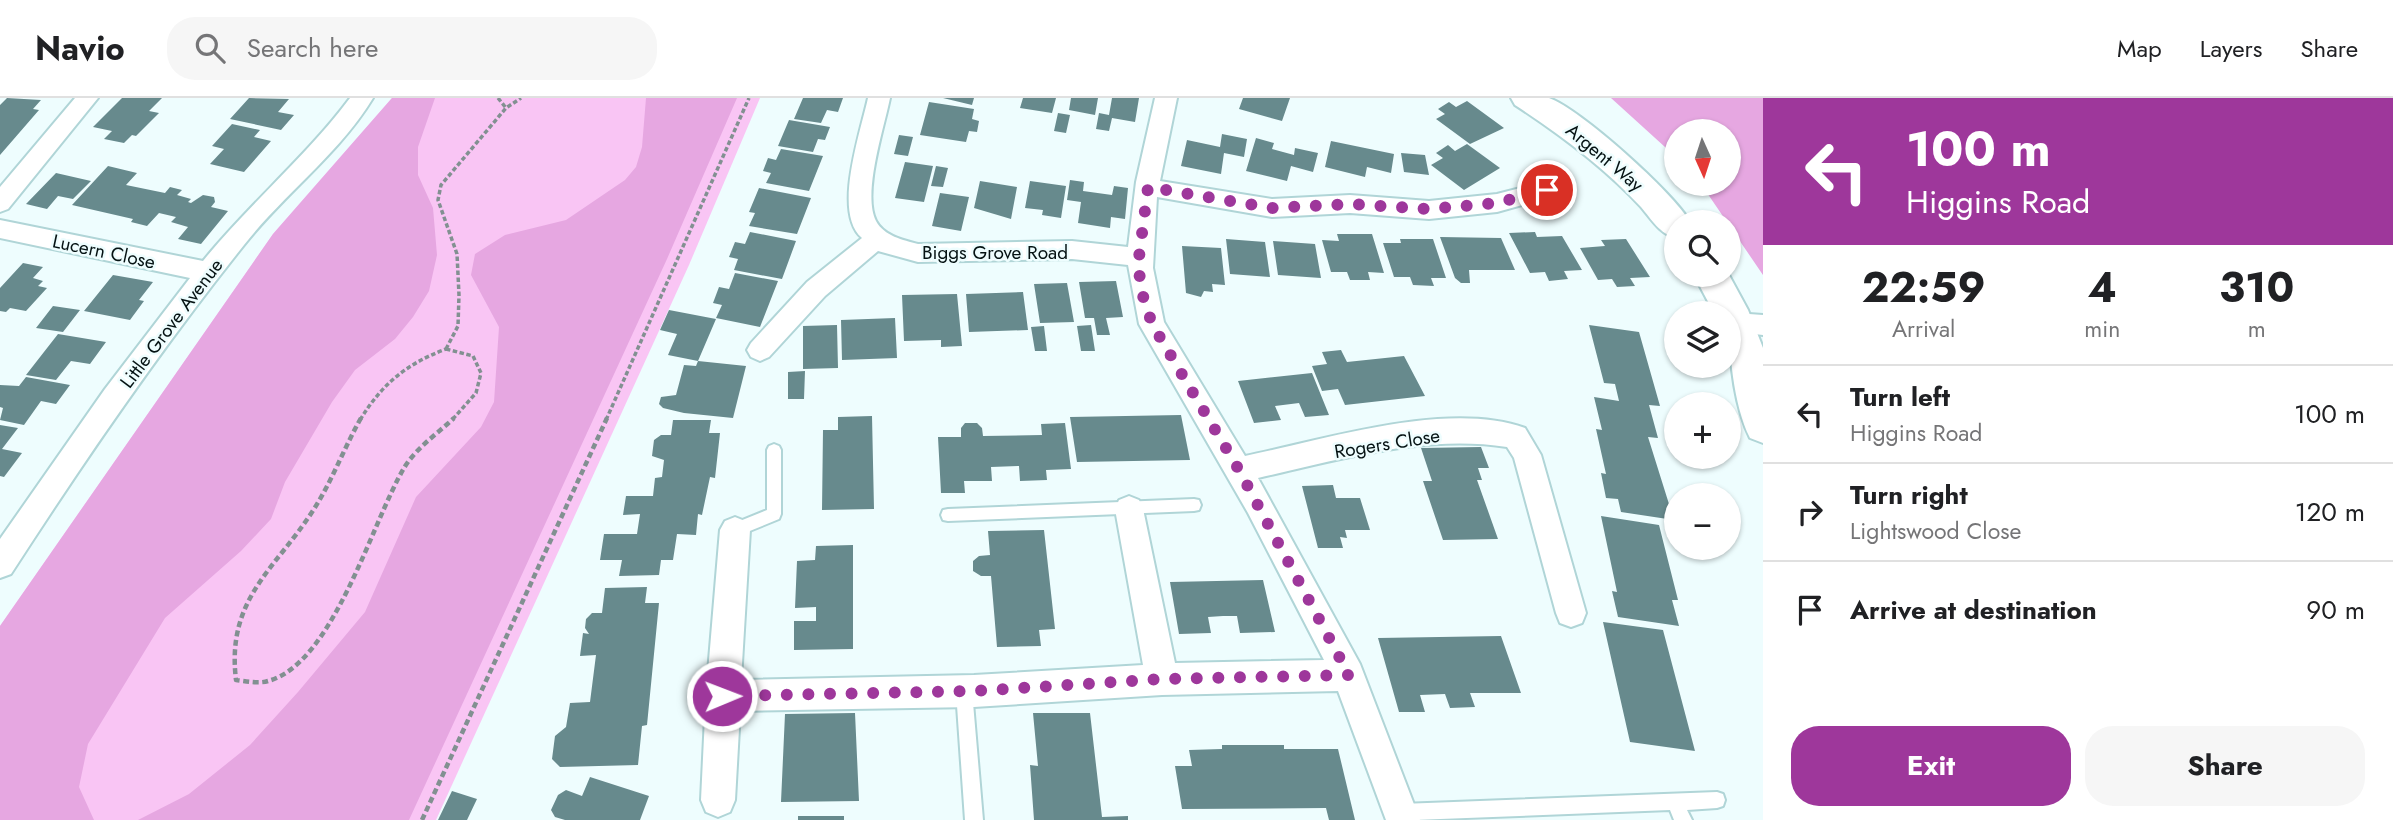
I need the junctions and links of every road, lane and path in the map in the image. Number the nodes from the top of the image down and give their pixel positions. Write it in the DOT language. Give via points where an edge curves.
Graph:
graph roads {
  1 [pos="88,98"];
  2 [pos="362,98"];
  3 [pos="498,98"];
  4 [pos="520,98"];
  5 [pos="749,98"];
  6 [pos="879,98"];
  7 [pos="1166,98"];
  8 [pos="1526,98"];
  9 [pos="506,108"];
  10 [pos="1148,187"];
  11 [pos="1547,190"];
  12 [pos="0,203"];
  13 [pos="1664,213"];
  14 [pos="0,229"];
  15 [pos="878,239"];
  16 [pos="1139,257"];
  17 [pos="208,272"];
  18 [pos="1720,287"];
  19 [pos="1749,324"];
  20 [pos="446,349"];
  21 [pos="760,350"];
  22 [pos="1763,427"];
  23 [pos="774,450"];
  24 [pos="1239,470"];
  25 [pos="1194,505"];
  26 [pos="1129,509"];
  27 [pos="948,515"];
  28 [pos="735,530"];
  29 [pos="0,564"];
  30 [pos="1571,612"];
  31 [pos="1349,675"];
  32 [pos="1162,679"];
  33 [pos="964,691"];
  34 [pos="722,696"];
  35 [pos="1717,800"];
  36 [pos="1675,801"];
  37 [pos="718,810"];
  38 [pos="1402,816"];
  39 [pos="422,820"];
  40 [pos="974,820"];
  41 [pos="1683,820"];
  1 -- 12 [label="street"];
  2 -- 17 [label="street, Little Grove Avenue"];
  3 -- 9 [label="path"];
  4 -- 9 [label="path"];
  5 -- 39 [label="path"];
  6 -- 15 [label="street" via="858,201 862,221"];
  7 -- 10 [label="street"];
  8 -- 13 [label="street, Argent Way" via="1616,162"];
  9 -- 20 [label="path" via="441,185 438,200 457,254 459,295 458,326"];
  10 -- 11 [label="street" via="1272,208 1350,204 1429,209 1497,203"];
  10 -- 16 [label="street"];
  14 -- 17 [label="street, Lucern Close"];
  15 -- 16 [label="street, Biggs Grove Road" via="918,253 1072,250"];
  15 -- 21 [label="street" via="816,289"];
  16 -- 24 [label="street" via="1140,287 1152,324"];
  17 -- 29 [label="street, Little Grove Avenue"];
  18 -- 19 [label="street"];
  19 -- 22 [label="street"];
  20 -- 20 [label="path" via="417,359 394,376 367,409 314,509 252,593 232,656 236,680 253,686 277,681 316,645 352,586 388,493 408,462 472,398 480,382 481,366 472,353"];
  23 -- 28 [label="lane" via="774,514"];
  24 -- 30 [label="street, Rogers Close" via="1421,433 1515,436 1527,454"];
  24 -- 31 [label="street"];
  25 -- 26 [label="lane"];
  26 -- 27 [label="lane"];
  26 -- 32 [label="street"];
  28 -- 34 [label="street"];
  31 -- 32 [label="street"];
  31 -- 38 [label="street"];
  32 -- 33 [label="street"];
  33 -- 34 [label="street"];
  33 -- 40 [label="lane"];
  34 -- 37 [label="street"];
  35 -- 36 [label="lane"];
  36 -- 38 [label="lane"];
  36 -- 41 [label="lane"];
}
